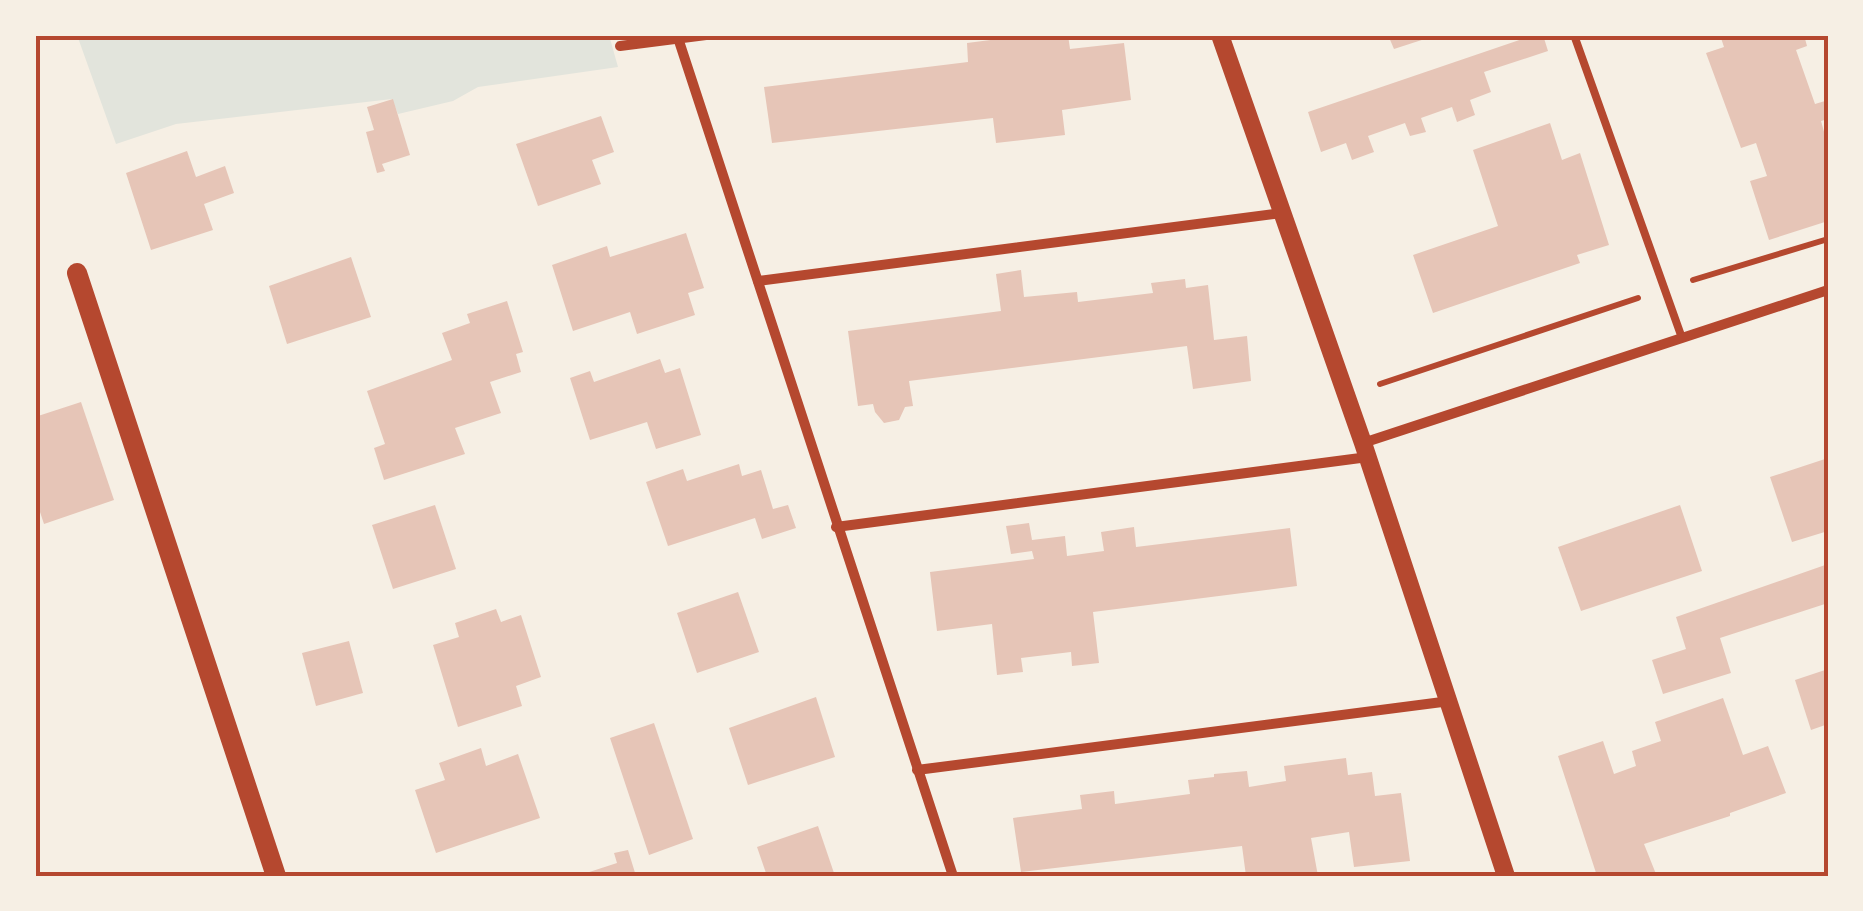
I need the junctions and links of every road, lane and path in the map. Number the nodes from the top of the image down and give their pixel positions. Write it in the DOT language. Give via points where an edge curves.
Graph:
graph roads {
  1 [pos="706,35"];
  2 [pos="1220,35"];
  3 [pos="1574,35"];
  4 [pos="678,38"];
  5 [pos="620,46"];
  6 [pos="1282,213"];
  7 [pos="1828,239"];
  8 [pos="77,273"];
  9 [pos="758,281"];
  10 [pos="1666,289"];
  11 [pos="1828,290"];
  12 [pos="1682,338"];
  13 [pos="1374,386"];
  14 [pos="1365,450"];
  15 [pos="836,527"];
  16 [pos="1451,701"];
  17 [pos="917,770"];
  18 [pos="276,876"];
  19 [pos="953,876"];
  20 [pos="1506,876"];
  1 -- 4 [label="street"];
  2 -- 6 [label="street"];
  3 -- 10 [label="lane"];
  4 -- 5 [label="street"];
  4 -- 9 [label="street"];
  6 -- 9 [label="street"];
  6 -- 14 [label="street"];
  7 -- 10 [label="path"];
  8 -- 18 [label="main road"];
  9 -- 15 [label="street"];
  10 -- 12 [label="lane"];
  10 -- 13 [label="path"];
  11 -- 12 [label="street"];
  12 -- 14 [label="street"];
  14 -- 15 [label="street"];
  14 -- 16 [label="street"];
  15 -- 17 [label="street"];
  16 -- 17 [label="street"];
  16 -- 20 [label="street"];
  17 -- 19 [label="street"];
}
